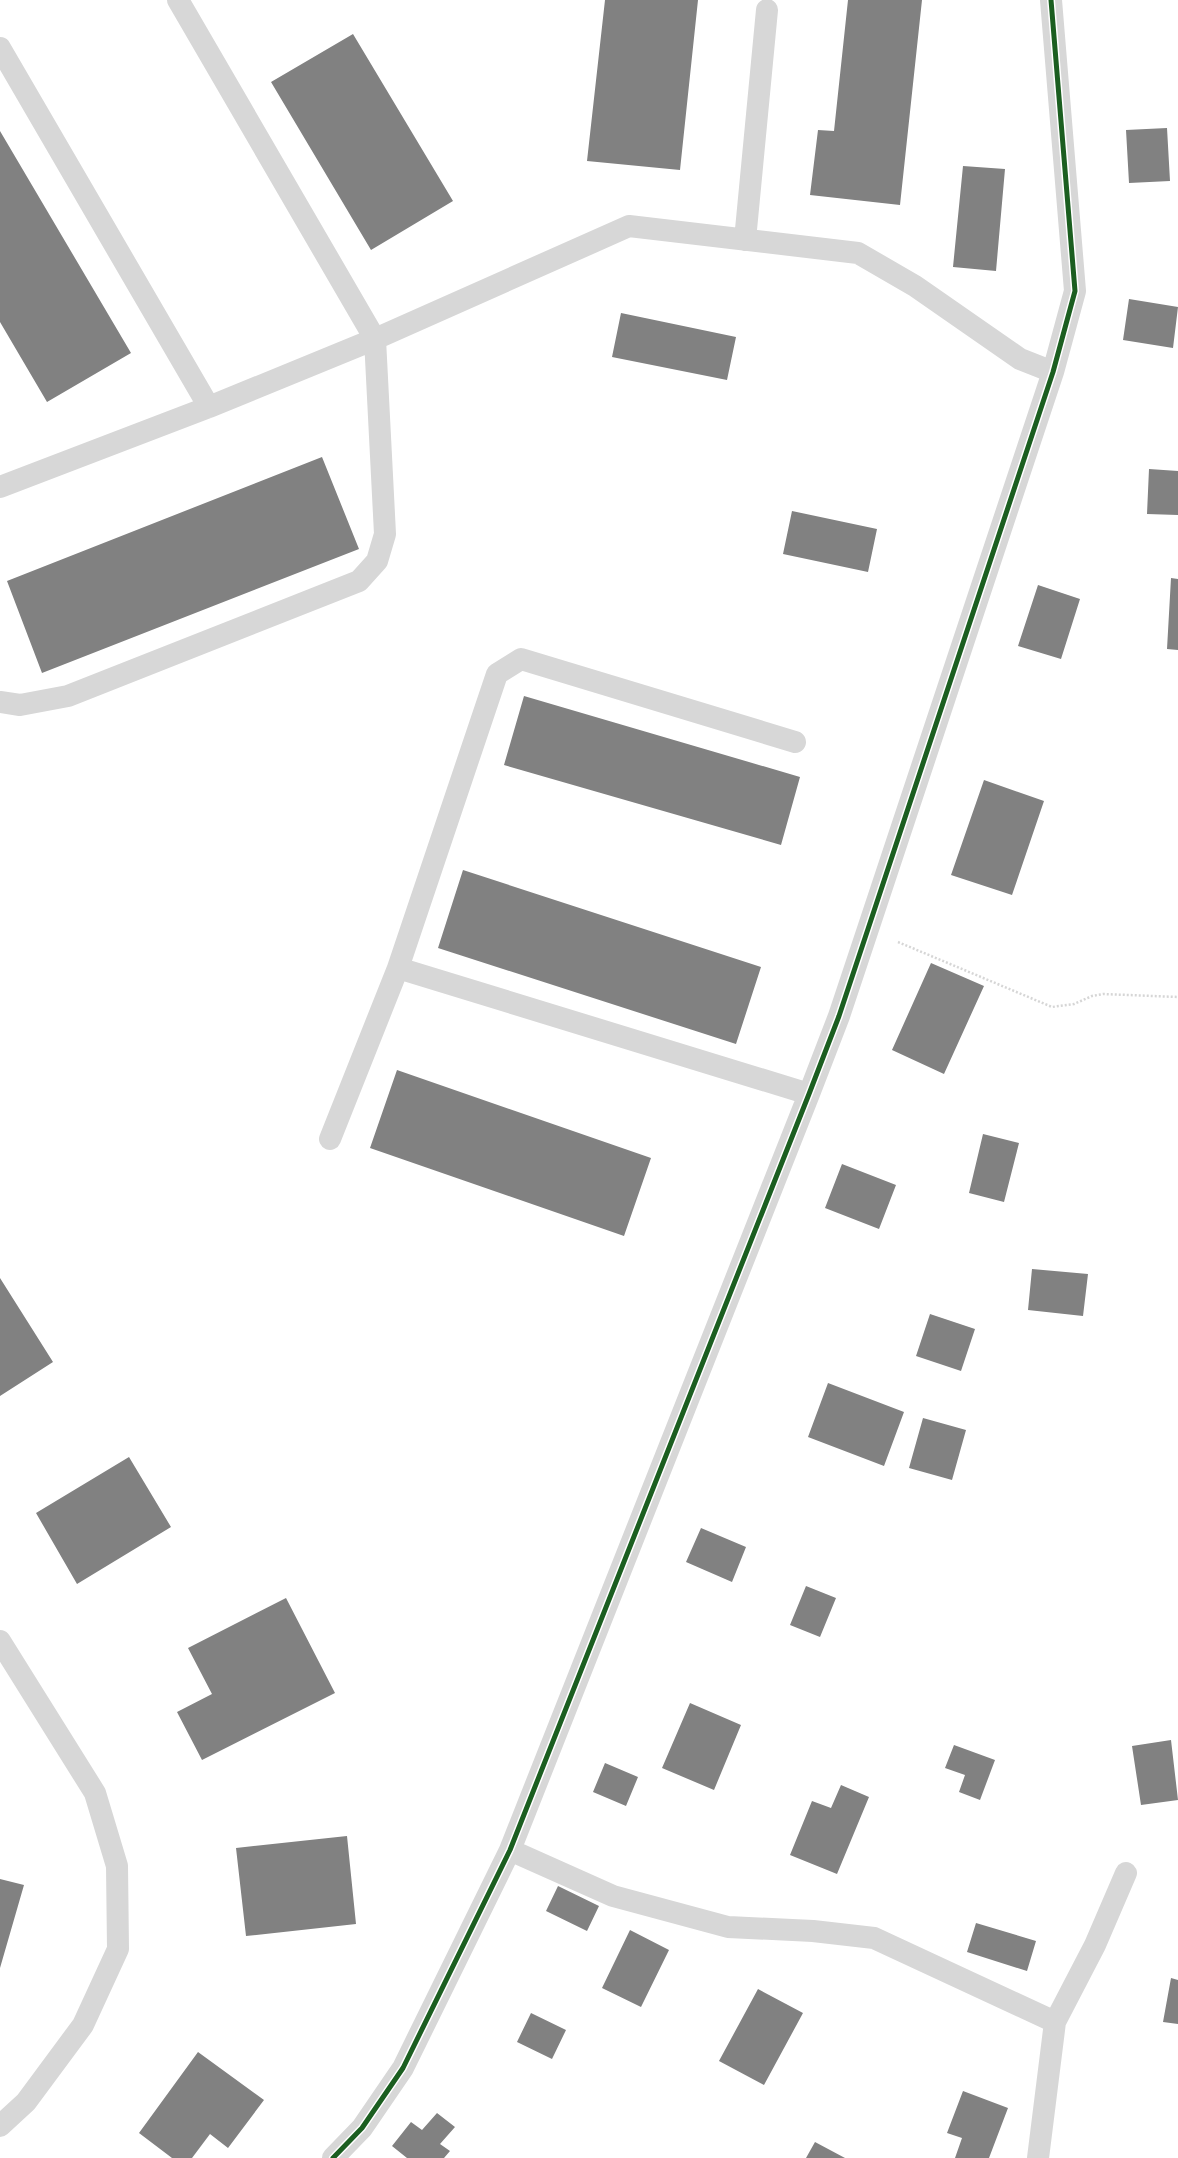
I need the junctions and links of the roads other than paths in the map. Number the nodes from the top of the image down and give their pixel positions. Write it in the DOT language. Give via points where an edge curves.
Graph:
graph roads {
  1 [pos="178,0"];
  2 [pos="1051,0"];
  3 [pos="767,10"];
  4 [pos="0,48"];
  5 [pos="745,240"];
  6 [pos="375,339"];
  7 [pos="1053,372"];
  8 [pos="209,407"];
  9 [pos="0,487"];
  10 [pos="0,702"];
  11 [pos="795,742"];
  12 [pos="398,968"];
  13 [pos="809,1094"];
  14 [pos="330,1139"];
  15 [pos="0,1641"];
  16 [pos="510,1850"];
  17 [pos="1126,1873"];
  18 [pos="1055,2022"];
  19 [pos="0,2126"];
  20 [pos="334,2158"];
  21 [pos="1038,2158"];
  1 -- 6 [label="street"];
  2 -- 7 [label="street" via="1075,290"];
  3 -- 5 [label="street"];
  4 -- 8 [label="street"];
  5 -- 6 [label="street" via="628,226"];
  5 -- 7 [label="street" via="858,254 915,286 1020,358"];
  6 -- 8 [label="street"];
  6 -- 10 [label="street" via="385,534 377,561 359,581 68,696 20,705"];
  7 -- 13 [label="street" via="839,1016"];
  8 -- 9 [label="street"];
  11 -- 12 [label="street" via="521,659 497,674"];
  12 -- 13 [label="street"];
  12 -- 14 [label="street"];
  13 -- 16 [label="street"];
  15 -- 19 [label="street" via="96,1793 117,1866 118,1949 83,2024 26,2102"];
  16 -- 18 [label="street" via="613,1896 728,1927 813,1931 874,1938"];
  16 -- 20 [label="street" via="403,2068 362,2128"];
  17 -- 18 [label="street" via="1095,1945"];
  18 -- 21 [label="street"];
}
